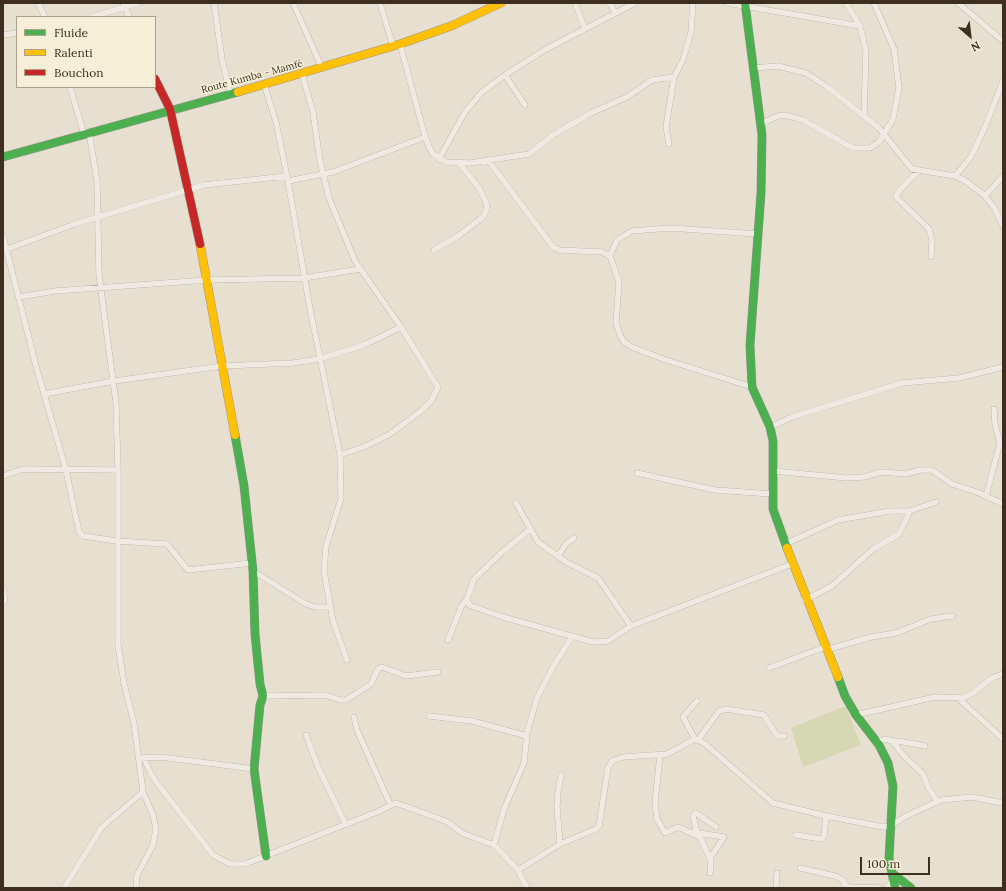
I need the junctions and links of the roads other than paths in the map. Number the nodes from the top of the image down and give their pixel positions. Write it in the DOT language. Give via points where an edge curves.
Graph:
graph roads {
  1 [pos="38,3"];
  2 [pos="138,3"];
  3 [pos="214,3"];
  4 [pos="293,3"];
  5 [pos="380,3"];
  6 [pos="501,3"];
  7 [pos="575,3"];
  8 [pos="610,3"];
  9 [pos="635,3"];
  10 [pos="694,3"];
  11 [pos="727,3"];
  12 [pos="846,3"];
  13 [pos="874,3"];
  14 [pos="958,3"];
  15 [pos="745,4"];
  16 [pos="124,5"];
  17 [pos="615,13"];
  18 [pos="44,16"];
  19 [pos="95,16"];
  20 [pos="129,16"];
  21 [pos="860,26"];
  22 [pos="585,29"];
  23 [pos="16,33"];
  24 [pos="3,35"];
  25 [pos="1003,41"];
  26 [pos="397,45"];
  27 [pos="322,68"];
  28 [pos="753,68"];
  29 [pos="302,74"];
  30 [pos="505,75"];
  31 [pos="674,77"];
  32 [pos="156,81"];
  33 [pos="1003,81"];
  34 [pos="264,84"];
  35 [pos="70,88"];
  36 [pos="230,93"];
  37 [pos="525,105"];
  38 [pos="170,109"];
  39 [pos="864,116"];
  40 [pos="760,124"];
  41 [pos="87,133"];
  42 [pos="884,134"];
  43 [pos="426,137"];
  44 [pos="669,144"];
  45 [pos="3,157"];
  46 [pos="439,159"];
  47 [pos="488,160"];
  48 [pos="460,164"];
  49 [pos="918,171"];
  50 [pos="323,174"];
  51 [pos="955,176"];
  52 [pos="1003,176"];
  53 [pos="287,178"];
  54 [pos="189,190"];
  55 [pos="985,196"];
  56 [pos="98,218"];
  57 [pos="1003,226"];
  58 [pos="758,234"];
  59 [pos="3,236"];
  60 [pos="7,249"];
  61 [pos="434,250"];
  62 [pos="610,256"];
  63 [pos="932,257"];
  64 [pos="360,269"];
  65 [pos="304,278"];
  66 [pos="207,280"];
  67 [pos="101,289"];
  68 [pos="19,297"];
  69 [pos="401,327"];
  70 [pos="319,359"];
  71 [pos="222,366"];
  72 [pos="1003,367"];
  73 [pos="114,381"];
  74 [pos="752,387"];
  75 [pos="44,394"];
  76 [pos="994,409"];
  77 [pos="770,427"];
  78 [pos="340,455"];
  79 [pos="1000,455"];
  80 [pos="66,470"];
  81 [pos="118,470"];
  82 [pos="773,471"];
  83 [pos="637,472"];
  84 [pos="3,476"];
  85 [pos="772,494"];
  86 [pos="986,496"];
  87 [pos="936,502"];
  88 [pos="516,503"];
  89 [pos="1003,504"];
  90 [pos="910,511"];
  91 [pos="530,529"];
  92 [pos="574,538"];
  93 [pos="117,541"];
  94 [pos="785,544"];
  95 [pos="558,556"];
  96 [pos="792,564"];
  97 [pos="252,567"];
  98 [pos="3,590"];
  99 [pos="467,599"];
  100 [pos="805,600"];
  101 [pos="3,602"];
  102 [pos="329,607"];
  103 [pos="952,616"];
  104 [pos="631,626"];
  105 [pos="572,637"];
  106 [pos="448,640"];
  107 [pos="825,648"];
  108 [pos="347,660"];
  109 [pos="769,668"];
  110 [pos="438,672"];
  111 [pos="1003,674"];
  112 [pos="264,696"];
  113 [pos="958,698"];
  114 [pos="697,701"];
  115 [pos="856,715"];
  116 [pos="429,716"];
  117 [pos="354,717"];
  118 [pos="306,735"];
  119 [pos="527,736"];
  120 [pos="784,736"];
  121 [pos="1003,739"];
  122 [pos="697,740"];
  123 [pos="892,741"];
  124 [pos="876,742"];
  125 [pos="925,746"];
  126 [pos="660,755"];
  127 [pos="141,758"];
  128 [pos="254,769"];
  129 [pos="561,775"];
  130 [pos="143,792"];
  131 [pos="937,801"];
  132 [pos="1003,803"];
  133 [pos="390,804"];
  134 [pos="826,816"];
  135 [pos="345,823"];
  136 [pos="890,826"];
  137 [pos="716,827"];
  138 [pos="695,833"];
  139 [pos="796,835"];
  140 [pos="560,844"];
  141 [pos="494,845"];
  142 [pos="266,856"];
  143 [pos="710,858"];
  144 [pos="800,868"];
  145 [pos="518,870"];
  146 [pos="710,873"];
  147 [pos="777,873"];
  148 [pos="893,880"];
  149 [pos="64,888"];
  150 [pos="136,888"];
  151 [pos="527,888"];
  152 [pos="776,888"];
  153 [pos="880,888"];
  154 [pos="887,888"];
  155 [pos="911,888"];
  1 -- 18 [label="street"];
  2 -- 16 [label="street"];
  3 -- 36 [label="street"];
  4 -- 27 [label="street"];
  5 -- 26 [label="street"];
  6 -- 26 [label="main road, Route Kumba - Mamfé" via="451,26"];
  7 -- 22 [label="street"];
  8 -- 17 [label="street"];
  9 -- 17 [label="street"];
  10 -- 31 [label="street" via="688,43"];
  11 -- 15 [label="street"];
  12 -- 21 [label="street"];
  13 -- 42 [label="street" via="894,49 898,88 896,111"];
  14 -- 25 [label="street"];
  15 -- 21 [label="street"];
  15 -- 28 [label="main road"];
  16 -- 19 [label="street"];
  16 -- 20 [label="street"];
  17 -- 22 [label="street"];
  21 -- 39 [label="street" via="866,51"];
  22 -- 30 [label="street" via="546,49"];
  23 -- 24 [label="street"];
  26 -- 27 [label="main road, Route Kumba - Mamfé"];
  26 -- 43 [label="street"];
  27 -- 29 [label="main road, Route Kumba - Mamfé"];
  28 -- 39 [label="street" via="778,66 806,73"];
  28 -- 40 [label="main road"];
  29 -- 34 [label="main road, Route Kumba - Mamfé"];
  29 -- 50 [label="street" via="313,112"];
  30 -- 37 [label="street"];
  30 -- 46 [label="street" via="474,100"];
  31 -- 44 [label="street" via="666,127"];
  31 -- 47 [label="street" via="652,80 627,97 591,113 553,135 533,152"];
  32 -- 38 [label="main road"];
  33 -- 51 [label="street" via="971,157"];
  34 -- 36 [label="main road, Route Kumba - Mamfé"];
  34 -- 53 [label="street" via="276,122"];
  35 -- 41 [label="street"];
  36 -- 38 [label="main road, Route Kumba - Mamfé"];
  38 -- 41 [label="main road, Route Kumba - Mamfé"];
  38 -- 54 [label="main road"];
  39 -- 42 [label="street"];
  40 -- 42 [label="street" via="778,116 796,117 852,148 875,146"];
  40 -- 58 [label="main road" via="761,193"];
  41 -- 45 [label="main road, Route Kumba - Mamfé"];
  41 -- 56 [label="street" via="98,181"];
  42 -- 49 [label="street" via="906,164"];
  43 -- 46 [label="street" via="430,149"];
  43 -- 50 [label="street"];
  46 -- 48 [label="street"];
  47 -- 48 [label="street"];
  47 -- 62 [label="street" via="553,247 559,250 602,252"];
  48 -- 61 [label="street" via="478,188 487,209 483,217"];
  49 -- 51 [label="street"];
  49 -- 63 [label="street" via="896,197 929,228"];
  50 -- 53 [label="street"];
  50 -- 64 [label="street" via="339,223"];
  51 -- 55 [label="street"];
  52 -- 55 [label="street"];
  53 -- 54 [label="street" via="222,181"];
  53 -- 65 [label="street"];
  54 -- 56 [label="street"];
  54 -- 66 [label="main road"];
  55 -- 57 [label="street" via="994,207"];
  56 -- 60 [label="street"];
  56 -- 67 [label="street"];
  58 -- 62 [label="street" via="669,228 632,231 617,240"];
  58 -- 74 [label="main road" via="750,346"];
  59 -- 60 [label="street"];
  60 -- 68 [label="street"];
  62 -- 74 [label="street" via="620,292 616,323 624,342 663,359"];
  64 -- 65 [label="street"];
  64 -- 69 [label="street"];
  65 -- 66 [label="street"];
  65 -- 70 [label="street"];
  66 -- 67 [label="street"];
  66 -- 71 [label="main road"];
  67 -- 68 [label="street" via="55,291"];
  67 -- 73 [label="street"];
  68 -- 75 [label="street"];
  69 -- 70 [label="street" via="364,345"];
  69 -- 78 [label="street" via="437,384 438,391 421,411 390,434"];
  70 -- 71 [label="street" via="293,363"];
  70 -- 78 [label="street"];
  71 -- 73 [label="street"];
  71 -- 97 [label="main road" via="244,486"];
  72 -- 77 [label="street" via="959,378 902,383 792,417"];
  73 -- 75 [label="street"];
  73 -- 81 [label="street"];
  74 -- 77 [label="main road"];
  75 -- 80 [label="street"];
  76 -- 79 [label="street"];
  77 -- 82 [label="main road" via="774,452"];
  78 -- 102 [label="street" via="341,499 324,557"];
  79 -- 86 [label="street"];
  80 -- 81 [label="street"];
  80 -- 84 [label="street" via="23,469"];
  80 -- 93 [label="street" via="79,532 83,536"];
  81 -- 93 [label="street"];
  82 -- 85 [label="main road"];
  82 -- 86 [label="street" via="847,478 881,472 906,474 932,470 952,484"];
  83 -- 85 [label="street" via="715,490"];
  85 -- 94 [label="main road" via="773,509"];
  86 -- 89 [label="street"];
  87 -- 90 [label="street"];
  88 -- 91 [label="street"];
  90 -- 94 [label="street" via="890,511 838,520"];
  90 -- 100 [label="street" via="899,534 873,549 832,586"];
  91 -- 95 [label="street" via="538,542"];
  91 -- 99 [label="street" via="478,574"];
  92 -- 95 [label="street"];
  93 -- 97 [label="street" via="167,544 188,570"];
  93 -- 127 [label="street" via="118,645"];
  94 -- 96 [label="main road"];
  95 -- 104 [label="street" via="598,578"];
  96 -- 100 [label="main road"];
  96 -- 104 [label="street"];
  97 -- 102 [label="street" via="306,604"];
  97 -- 112 [label="main road" via="255,634 260,684"];
  98 -- 101 [label="street"];
  99 -- 105 [label="street" via="469,604 503,618"];
  99 -- 106 [label="street" via="462,605"];
  100 -- 107 [label="main road"];
  102 -- 108 [label="street"];
  103 -- 107 [label="street" via="931,619 896,634"];
  104 -- 105 [label="street" via="608,641 593,642"];
  105 -- 119 [label="street" via="539,693"];
  107 -- 109 [label="street"];
  107 -- 115 [label="main road" via="845,696"];
  110 -- 112 [label="street" via="406,676 382,667 378,669 371,684 346,700 325,695"];
  111 -- 113 [label="street" via="985,682 967,697"];
  112 -- 128 [label="main road" via="260,705"];
  113 -- 115 [label="street" via="935,697"];
  113 -- 121 [label="street"];
  114 -- 122 [label="street" via="683,717"];
  115 -- 124 [label="main road"];
  116 -- 119 [label="street" via="472,721"];
  117 -- 133 [label="street" via="357,730"];
  118 -- 135 [label="street"];
  119 -- 141 [label="street" via="524,763 504,809"];
  120 -- 122 [label="street" via="777,736 764,715 726,708 719,711"];
  122 -- 126 [label="street"];
  122 -- 134 [label="street" via="704,743 773,803"];
  123 -- 124 [label="street" via="885,739"];
  123 -- 125 [label="street"];
  123 -- 131 [label="street" via="923,774"];
  124 -- 136 [label="main road" via="886,758 892,777"];
  126 -- 138 [label="street" via="654,803 657,819 665,833 678,826"];
  126 -- 140 [label="street" via="623,757 612,761 608,768 599,826"];
  127 -- 128 [label="street" via="161,757"];
  127 -- 130 [label="street"];
  127 -- 142 [label="street" via="157,783 213,855 223,862 240,865"];
  128 -- 142 [label="main road"];
  129 -- 140 [label="street" via="557,808"];
  130 -- 149 [label="street" via="102,828"];
  130 -- 150 [label="street" via="153,815 156,838 137,876"];
  131 -- 132 [label="street" via="972,798"];
  131 -- 136 [label="street"];
  133 -- 135 [label="street" via="377,812"];
  133 -- 141 [label="street" via="399,803 419,810 449,823 462,833"];
  134 -- 136 [label="street" via="883,827"];
  134 -- 139 [label="street" via="824,836 821,839"];
  135 -- 142 [label="street"];
  136 -- 148 [label="main road"];
  137 -- 138 [label="street" via="696,813 693,816"];
  138 -- 143 [label="street" via="704,843"];
  138 -- 143 [label="street" via="724,837"];
  140 -- 145 [label="street"];
  141 -- 145 [label="street"];
  143 -- 146 [label="street"];
  144 -- 153 [label="street" via="835,876 849,887"];
  145 -- 151 [label="street"];
  147 -- 152 [label="street"];
  148 -- 154 [label="street"];
  148 -- 155 [label="main road"];
}
